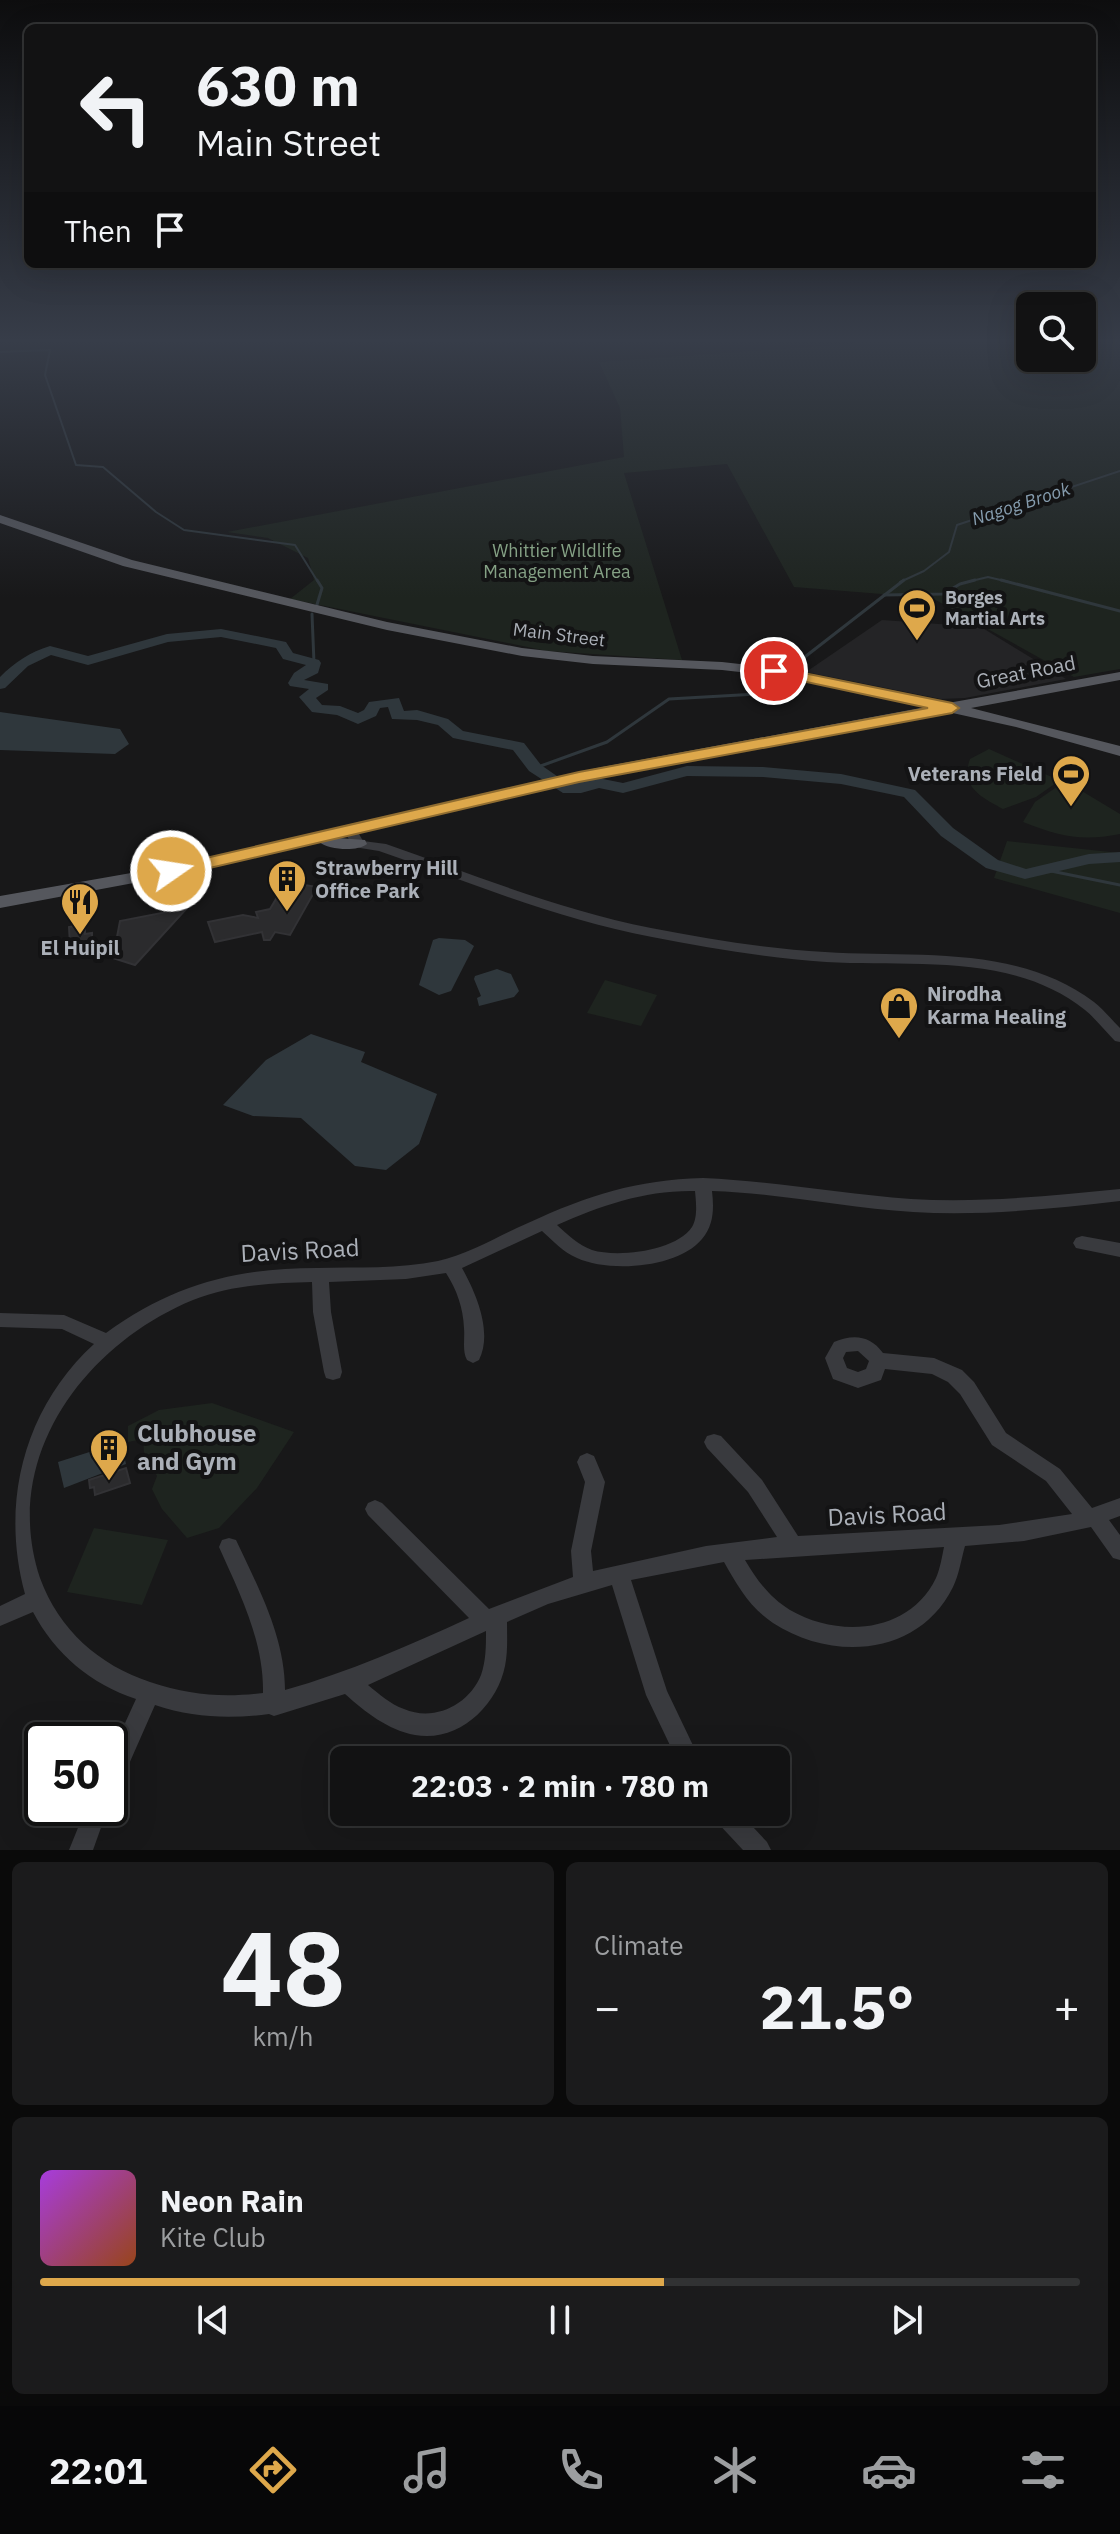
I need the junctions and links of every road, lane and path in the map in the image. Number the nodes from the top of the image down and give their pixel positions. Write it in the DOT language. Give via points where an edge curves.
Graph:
graph roads {
  1 [pos="0,519"];
  2 [pos="1120,676"];
  3 [pos="886,694"];
  4 [pos="994,700"];
  5 [pos="952,708"];
  6 [pos="998,719"];
  7 [pos="887,720"];
  8 [pos="1120,751"];
  9 [pos="366,838"];
  10 [pos="0,902"];
  11 [pos="1120,1037"];
  12 [pos="703,1184"];
  13 [pos="1120,1195"];
  14 [pos="544,1223"];
  15 [pos="1082,1243"];
  16 [pos="1120,1250"];
  17 [pos="450,1264"];
  18 [pos="320,1275"];
  19 [pos="0,1320"];
  20 [pos="107,1342"];
  21 [pos="473,1355"];
  22 [pos="878,1360"];
  23 [pos="333,1372"];
  24 [pos="714,1442"];
  25 [pos="587,1462"];
  26 [pos="1120,1507"];
  27 [pos="375,1509"];
  28 [pos="1092,1518"];
  29 [pos="957,1538"];
  30 [pos="793,1545"];
  31 [pos="229,1547"];
  32 [pos="1120,1551"];
  33 [pos="729,1552"];
  34 [pos="619,1575"];
  35 [pos="584,1584"];
  36 [pos="38,1599"];
  37 [pos="0,1616"];
  38 [pos="491,1618"];
  39 [pos="347,1681"];
  40 [pos="149,1695"];
  41 [pos="274,1705"];
  42 [pos="128,1741"];
  43 [pos="682,1746"];
  44 [pos="90,1826"];
  45 [pos="736,1826"];
  46 [pos="81,1850"];
  47 [pos="759,1850"];
  1 -- 3 [label="main road, Main Street" via="176,576 474,644 602,661 758,669"];
  2 -- 4 [label="main road, Great Road"];
  3 -- 5 [label="main road, Main Street"];
  3 -- 7 [label="main road" via="897,706"];
  4 -- 5 [label="main road, Great Road"];
  4 -- 6 [label="main road" via="989,710"];
  5 -- 6 [label="main road, Main Street"];
  5 -- 7 [label="main road, Great Road"];
  6 -- 8 [label="main road, Main Street"];
  7 -- 9 [label="main road, Great Road" via="554,782 389,821"];
  9 -- 10 [label="main road, Great Road" via="304,841"];
  9 -- 11 [label="street" via="567,912 641,930 769,951 964,960 1008,968 1067,991"];
  12 -- 13 [label="street, Davis Road" via="935,1206 1028,1205"];
  12 -- 14 [label="street, Davis Road" via="629,1191"];
  12 -- 14 [label="street" via="705,1208 698,1231 676,1248 652,1255 587,1255"];
  14 -- 17 [label="street, Davis Road"];
  15 -- 16 [label="street"];
  17 -- 18 [label="street, Davis Road"];
  17 -- 21 [label="street" via="470,1302"];
  18 -- 20 [label="street, Davis Road" via="260,1276 192,1292"];
  18 -- 23 [label="street"];
  19 -- 20 [label="street" via="64,1322"];
  20 -- 36 [label="street, Davis Road" via="47,1416 23,1471 20,1539"];
  22 -- 28 [label="street" via="934,1366 955,1376 999,1439 1053,1475"];
  24 -- 30 [label="street" via="755,1486"];
  25 -- 35 [label="street" via="595,1482 581,1551"];
  26 -- 28 [label="street, Davis Road"];
  27 -- 38 [label="street"];
  28 -- 29 [label="street, Davis Road" via="1030,1533"];
  28 -- 32 [label="street"];
  29 -- 30 [label="street, Davis Road"];
  29 -- 33 [label="street" via="950,1576 928,1610 892,1631 863,1638 831,1636 785,1619 749,1587"];
  30 -- 33 [label="street, Davis Road"];
  31 -- 41 [label="street" via="267,1635 275,1670"];
  33 -- 34 [label="street, Davis Road"];
  34 -- 35 [label="street, Davis Road"];
  34 -- 43 [label="street" via="657,1695"];
  35 -- 38 [label="street, Davis Road"];
  36 -- 37 [label="street"];
  36 -- 40 [label="street, Davis Road" via="58,1635 75,1651 112,1678"];
  38 -- 39 [label="street, Davis Road"];
  38 -- 39 [label="street" via="496,1650 486,1688 468,1711 441,1725 402,1721"];
  39 -- 41 [label="street, Davis Road"];
  40 -- 41 [label="street, Davis Road" via="205,1706"];
  40 -- 42 [label="street"];
  44 -- 46 [label="street"];
  45 -- 47 [label="street"];
}
